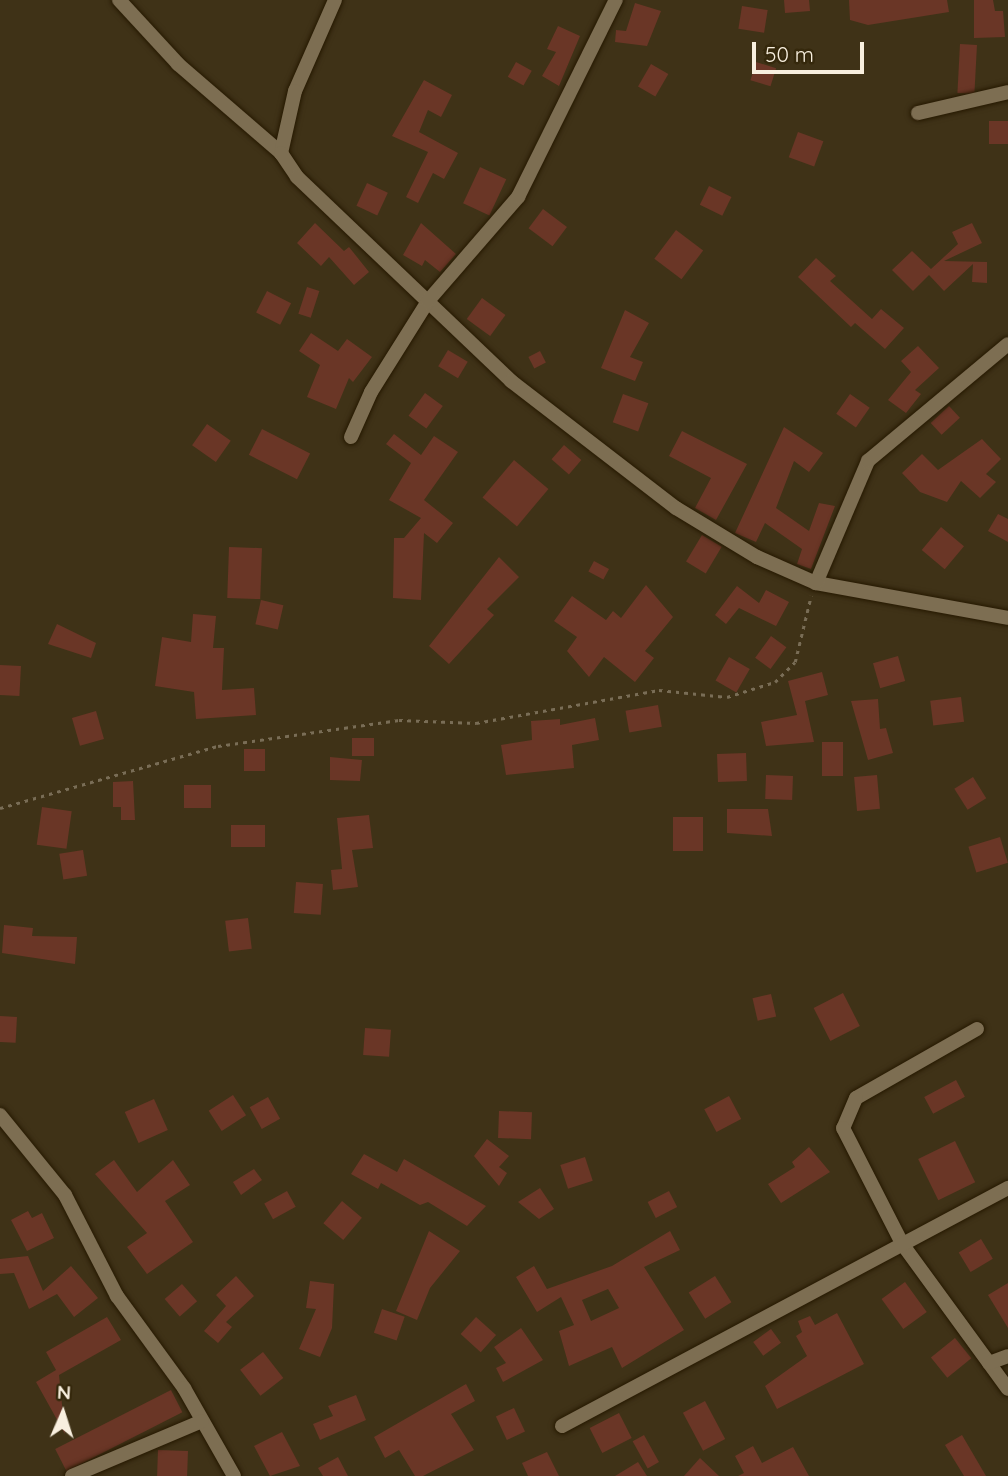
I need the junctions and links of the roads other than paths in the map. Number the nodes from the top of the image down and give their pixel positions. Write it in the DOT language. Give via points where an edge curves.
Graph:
graph roads {
  1 [pos="119,0"];
  2 [pos="335,0"];
  3 [pos="617,0"];
  4 [pos="1008,92"];
  5 [pos="918,113"];
  6 [pos="281,153"];
  7 [pos="428,301"];
  8 [pos="1008,344"];
  9 [pos="351,437"];
  10 [pos="816,583"];
  11 [pos="1008,618"];
  12 [pos="977,1029"];
  13 [pos="0,1115"];
  14 [pos="1008,1188"];
  15 [pos="903,1245"];
  16 [pos="1008,1356"];
  17 [pos="989,1363"];
  18 [pos="1008,1389"];
  19 [pos="202,1421"];
  20 [pos="562,1426"];
  21 [pos="72,1476"];
  22 [pos="234,1476"];
  1 -- 6 [label="street" via="178,64"];
  2 -- 6 [label="street" via="295,91"];
  3 -- 7 [label="street" via="518,197"];
  4 -- 5 [label="street"];
  6 -- 7 [label="street" via="297,177"];
  7 -- 9 [label="street" via="371,391"];
  7 -- 10 [label="street" via="511,381 676,508 757,557"];
  8 -- 10 [label="street" via="868,461"];
  10 -- 11 [label="street"];
  12 -- 15 [label="street" via="856,1098 843,1128"];
  13 -- 19 [label="street" via="65,1195 117,1296"];
  14 -- 15 [label="street"];
  15 -- 17 [label="street"];
  15 -- 20 [label="street"];
  16 -- 17 [label="street"];
  17 -- 18 [label="street"];
  19 -- 21 [label="street"];
  19 -- 22 [label="street"];
}
